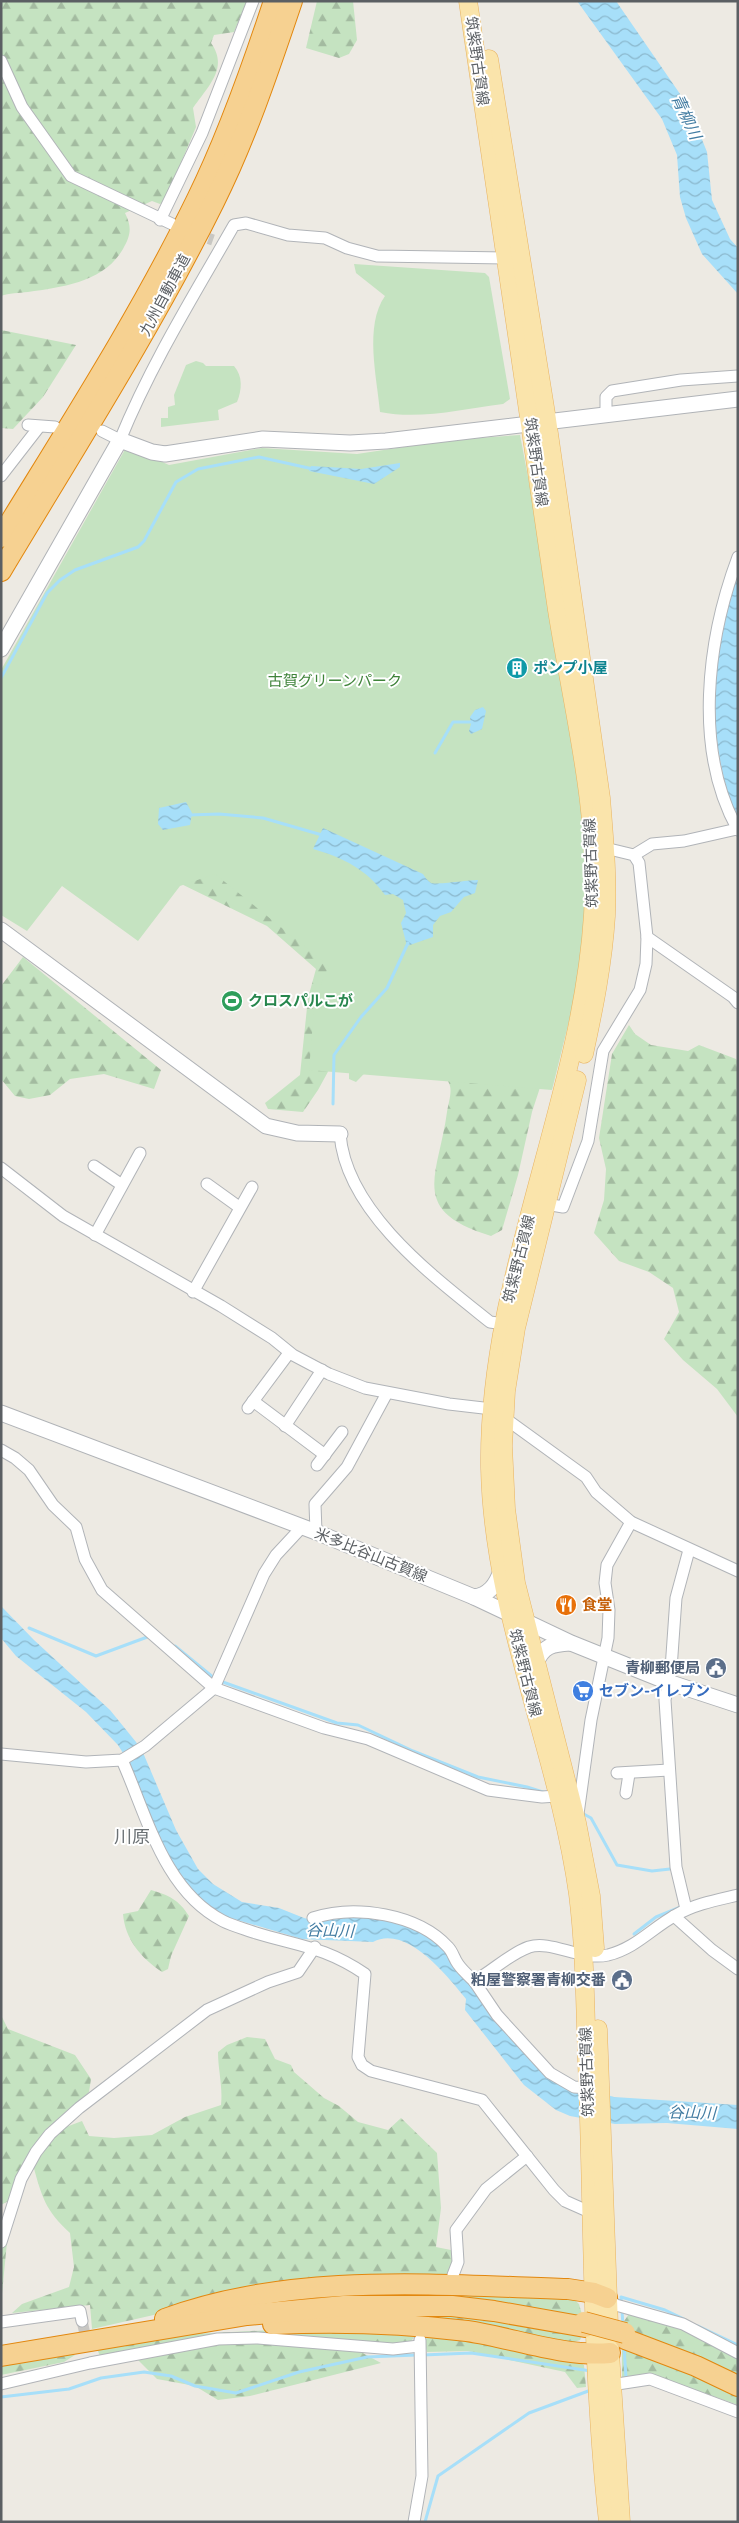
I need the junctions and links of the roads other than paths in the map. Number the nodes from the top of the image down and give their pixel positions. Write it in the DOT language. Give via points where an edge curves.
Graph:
graph roads {
  1 [pos="253,1"];
  2 [pos="274,1"];
  3 [pos="292,1"];
  4 [pos="468,1"];
  5 [pos="480,1"];
  6 [pos="1,61"];
  7 [pos="506,258"];
  8 [pos="738,376"];
  9 [pos="738,399"];
  10 [pos="606,414"];
  11 [pos="539,421"];
  12 [pos="55,427"];
  13 [pos="102,431"];
  14 [pos="120,440"];
  15 [pos="1,476"];
  16 [pos="1,537"];
  17 [pos="738,557"];
  18 [pos="1,571"];
  19 [pos="1,649"];
  20 [pos="737,830"];
  21 [pos="605,848"];
  22 [pos="634,855"];
  23 [pos="1,930"];
  24 [pos="647,936"];
  25 [pos="738,1003"];
  26 [pos="340,1134"];
  27 [pos="140,1153"];
  28 [pos="94,1166"];
  29 [pos="1,1168"];
  30 [pos="122,1184"];
  31 [pos="207,1184"];
  32 [pos="252,1187"];
  33 [pos="546,1204"];
  34 [pos="240,1208"];
  35 [pos="95,1235"];
  36 [pos="193,1292"];
  37 [pos="504,1324"];
  38 [pos="290,1353"];
  39 [pos="322,1370"];
  40 [pos="387,1393"];
  41 [pos="1,1413"];
  42 [pos="498,1413"];
  43 [pos="285,1426"];
  44 [pos="342,1432"];
  45 [pos="1,1450"];
  46 [pos="325,1455"];
  47 [pos="317,1465"];
  48 [pos="631,1522"];
  49 [pos="309,1529"];
  50 [pos="690,1550"];
  51 [pos="501,1571"];
  52 [pos="738,1571"];
  53 [pos="474,1597"];
  54 [pos="510,1614"];
  55 [pos="526,1623"];
  56 [pos="571,1643"];
  57 [pos="603,1656"];
  58 [pos="536,1663"];
  59 [pos="668,1682"];
  60 [pos="214,1688"];
  61 [pos="738,1705"];
  62 [pos="1,1754"];
  63 [pos="122,1760"];
  64 [pos="669,1770"];
  65 [pos="617,1773"];
  66 [pos="630,1774"];
  67 [pos="626,1793"];
  68 [pos="557,1796"];
  69 [pos="577,1823"];
  70 [pos="738,1895"];
  71 [pos="686,1909"];
  72 [pos="674,1916"];
  73 [pos="314,1918"];
  74 [pos="315,1948"];
  75 [pos="590,1956"];
  76 [pos="738,1969"];
  77 [pos="474,1981"];
  78 [pos="592,2092"];
  79 [pos="595,2122"];
  80 [pos="526,2156"];
  81 [pos="592,2213"];
  82 [pos="1,2242"];
  83 [pos="453,2275"];
  84 [pos="600,2295"];
  85 [pos="82,2321"];
  86 [pos="1,2322"];
  87 [pos="158,2326"];
  88 [pos="625,2336"];
  89 [pos="1,2346"];
  90 [pos="738,2353"];
  91 [pos="603,2354"];
  92 [pos="1,2356"];
  93 [pos="738,2378"];
  94 [pos="1,2384"];
  95 [pos="611,2385"];
  96 [pos="738,2386"];
  97 [pos="738,2412"];
  98 [pos="414,2522"];
  99 [pos="608,2522"];
  100 [pos="621,2522"];
  1 -- 6 [label="street" via="166,222 71,176 22,107"];
  2 -- 16 [label="highway, 九州自動車道" via="254,60 198,198 112,356"];
  3 -- 18 [label="highway, 九州自動車道" via="270,67 215,200 129,360"];
  4 -- 7 [label="main road, 筑紫野古賀線"];
  5 -- 11 [label="main road, 筑紫野古賀線"];
  7 -- 11 [label="main road, 筑紫野古賀線"];
  7 -- 14 [label="street" via="378,256 325,238 288,235 240,222 218,243 136,402"];
  8 -- 10 [label="street" via="681,380 612,391 606,397"];
  9 -- 10 [label="street"];
  10 -- 11 [label="street"];
  11 -- 14 [label="street" via="386,441 243,441 165,454"];
  11 -- 21 [label="main road, 筑紫野古賀線" via="601,798"];
  11 -- 37 [label="main road, 筑紫野古賀線" via="558,614 588,798 594,909 584,992 572,1051"];
  12 -- 15 [label="street" via="33,426"];
  13 -- 14 [label="street"];
  14 -- 19 [label="street"];
  17 -- 20 [label="street" via="729,580 716,640 709,723 719,785"];
  20 -- 22 [label="street" via="652,844"];
  21 -- 22 [label="street"];
  21 -- 33 [label="main road, 筑紫野古賀線" via="606,914 598,989"];
  22 -- 24 [label="street" via="641,870"];
  23 -- 26 [label="street" via="266,1126 297,1133"];
  24 -- 25 [label="street"];
  24 -- 33 [label="street" via="646,964 640,990 603,1051 588,1141 563,1207"];
  26 -- 37 [label="street" via="341,1153 359,1191 404,1251 490,1322"];
  27 -- 30 [label="street"];
  28 -- 30 [label="street"];
  29 -- 35 [label="street" via="63,1216"];
  30 -- 35 [label="street"];
  31 -- 34 [label="street"];
  32 -- 34 [label="street"];
  33 -- 42 [label="main road, 筑紫野古賀線"];
  34 -- 36 [label="street"];
  35 -- 36 [label="street"];
  36 -- 38 [label="street" via="272,1338"];
  37 -- 42 [label="main road, 筑紫野古賀線"];
  38 -- 39 [label="street"];
  38 -- 43 [label="street" via="250,1405"];
  39 -- 40 [label="street" via="365,1388"];
  39 -- 43 [label="street"];
  40 -- 42 [label="street"];
  40 -- 49 [label="street" via="347,1466 315,1504"];
  41 -- 49 [label="street, 米多比谷山古賀線"];
  42 -- 48 [label="street" via="586,1477 596,1492"];
  42 -- 51 [label="main road, 筑紫野古賀線" via="492,1501"];
  42 -- 55 [label="main road, 筑紫野古賀線" via="506,1509 516,1583"];
  43 -- 46 [label="street"];
  44 -- 46 [label="street"];
  45 -- 60 [label="street" via="29,1470 53,1505 76,1527 85,1559 102,1590"];
  46 -- 47 [label="street"];
  48 -- 50 [label="street"];
  48 -- 57 [label="street" via="607,1565 605,1583 610,1610"];
  49 -- 53 [label="street, 米多比谷山古賀線"];
  49 -- 60 [label="street" via="276,1555 264,1574"];
  50 -- 52 [label="street"];
  50 -- 59 [label="street" via="676,1598"];
  51 -- 53 [label="street" via="491,1590 483,1596"];
  51 -- 54 [label="main road, 筑紫野古賀線"];
  53 -- 54 [label="street, 米多比谷山古賀線"];
  54 -- 55 [label="street, 米多比谷山古賀線"];
  54 -- 68 [label="main road, 筑紫野古賀線"];
  55 -- 56 [label="street, 米多比谷山古賀線"];
  55 -- 58 [label="main road, 筑紫野古賀線"];
  56 -- 57 [label="street, 米多比谷山古賀線"];
  56 -- 58 [label="street" via="550,1645 542,1650"];
  57 -- 59 [label="street, 米多比谷山古賀線"];
  57 -- 69 [label="street"];
  58 -- 69 [label="main road, 筑紫野古賀線"];
  59 -- 61 [label="street, 米多比谷山古賀線"];
  59 -- 64 [label="street" via="664,1700"];
  60 -- 63 [label="street" via="145,1746"];
  60 -- 68 [label="street" via="324,1728 368,1739 488,1790"];
  62 -- 63 [label="street" via="86,1762"];
  63 -- 74 [label="street" via="164,1858 184,1888 223,1921"];
  64 -- 66 [label="street"];
  64 -- 71 [label="street" via="676,1867"];
  65 -- 66 [label="street"];
  66 -- 67 [label="street"];
  68 -- 75 [label="main road, 筑紫野古賀線"];
  69 -- 75 [label="main road, 筑紫野古賀線" via="591,1896"];
  70 -- 71 [label="street"];
  71 -- 72 [label="street"];
  72 -- 75 [label="street" via="636,1944 608,1955"];
  72 -- 76 [label="street"];
  73 -- 77 [label="street" via="357,1912 415,1924 449,1948 458,1965"];
  74 -- 80 [label="street" via="365,1974 358,2057 362,2065 371,2071 482,2100"];
  74 -- 82 [label="street" via="298,1972 207,2010 50,2134 21,2179"];
  75 -- 77 [label="street" via="555,1947 531,1946"];
  75 -- 78 [label="main road, 筑紫野古賀線"];
  77 -- 78 [label="street" via="497,2015 550,2074"];
  78 -- 79 [label="main road, 筑紫野古賀線"];
  79 -- 81 [label="main road, 筑紫野古賀線"];
  79 -- 84 [label="main road, 筑紫野古賀線"];
  80 -- 81 [label="street" via="565,2201"];
  80 -- 83 [label="street" via="486,2189 456,2230 458,2262"];
  81 -- 84 [label="main road, 筑紫野古賀線"];
  84 -- 87 [label="highway" via="568,2289 488,2286 356,2286 230,2301 188,2310"];
  84 -- 90 [label="street" via="616,2305 683,2324"];
  84 -- 91 [label="main road, 筑紫野古賀線"];
  85 -- 86 [label="street" via="80,2311"];
  87 -- 88 [label="highway, bridge" via="252,2309 344,2301 452,2301 538,2312"];
  87 -- 89 [label="highway"];
  87 -- 91 [label="highway" via="387,2324 469,2331 572,2353"];
  87 -- 92 [label="highway"];
  88 -- 93 [label="highway" via="660,2345"];
  88 -- 96 [label="highway"];
  91 -- 95 [label="main road, 筑紫野古賀線"];
  91 -- 99 [label="main road, 筑紫野古賀線"];
  94 -- 98 [label="street" via="89,2357 218,2339 258,2338 393,2349 420,2341 422,2476"];
  95 -- 97 [label="street" via="650,2379"];
  95 -- 100 [label="main road, 筑紫野古賀線"];
}
